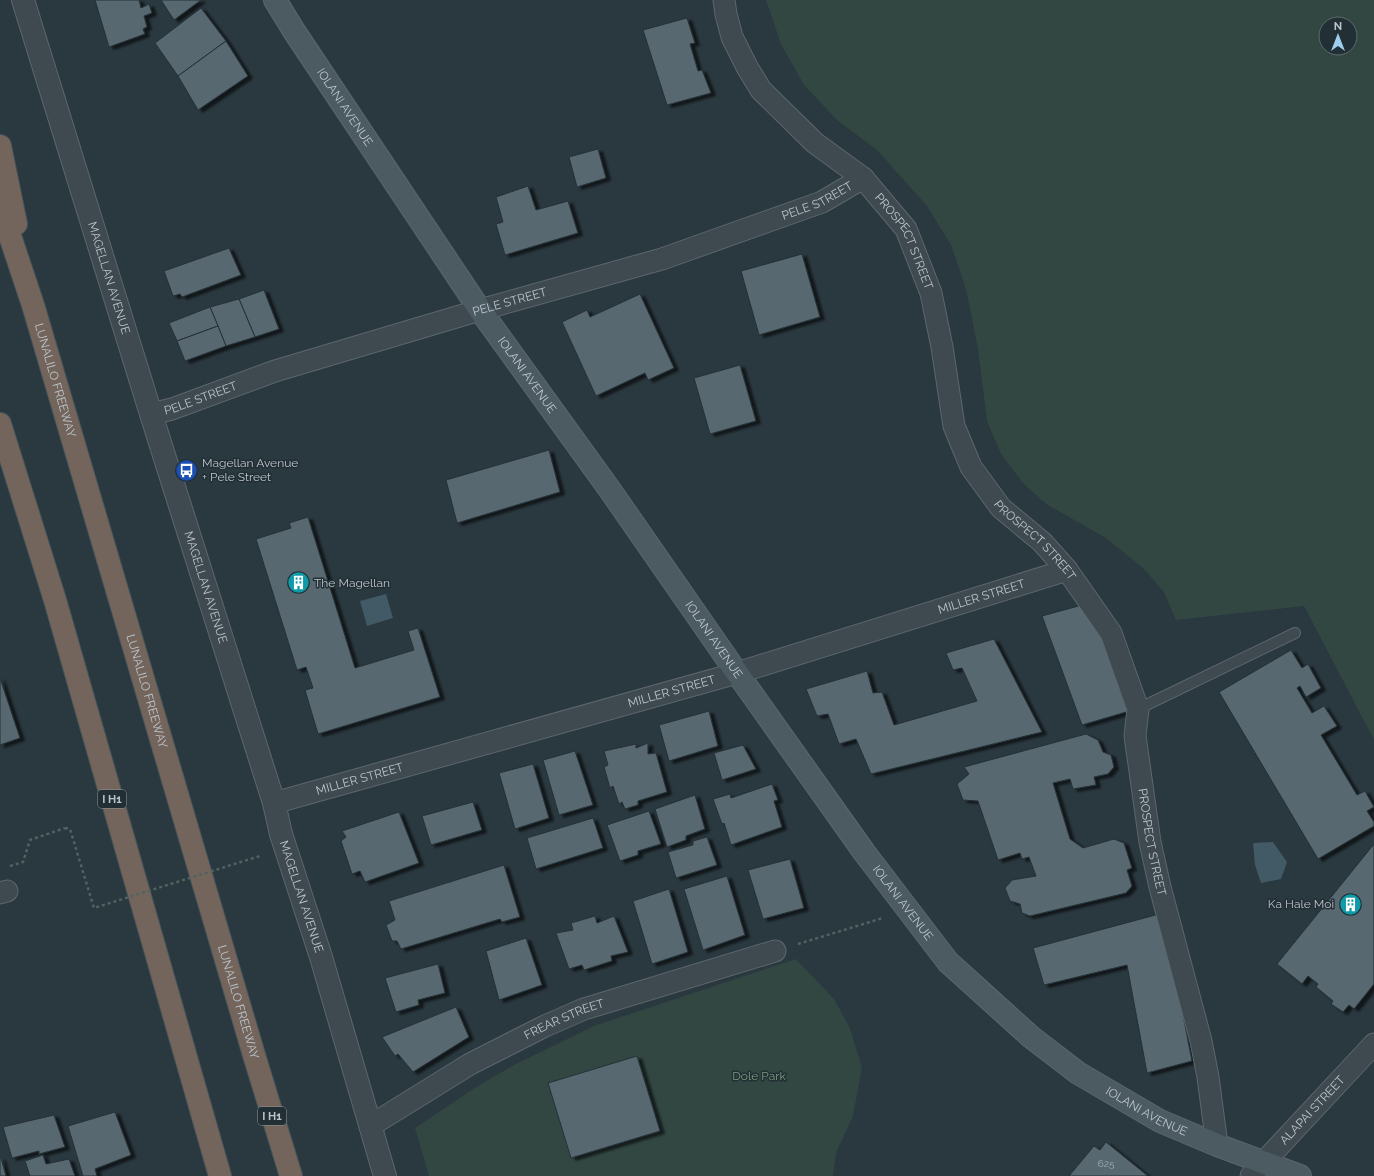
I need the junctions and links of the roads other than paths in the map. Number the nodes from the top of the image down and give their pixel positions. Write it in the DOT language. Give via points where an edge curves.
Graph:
graph roads {
  1 [pos="23,0"];
  2 [pos="275,0"];
  3 [pos="724,0"];
  4 [pos="0,146"];
  5 [pos="863,178"];
  6 [pos="0,206"];
  7 [pos="33,306"];
  8 [pos="480,310"];
  9 [pos="151,414"];
  10 [pos="0,424"];
  11 [pos="1067,570"];
  12 [pos="1295,633"];
  13 [pos="737,673"];
  14 [pos="1138,709"];
  15 [pos="274,803"];
  16 [pos="775,951"];
  17 [pos="1374,1044"];
  18 [pos="370,1126"];
  19 [pos="1217,1145"];
  20 [pos="1257,1169"];
  21 [pos="220,1176"];
  22 [pos="291,1176"];
  23 [pos="385,1176"];
  24 [pos="1300,1176"];
  1 -- 9 [label="street, MAGELLAN AVENUE"];
  2 -- 8 [label="main road, IOLANI AVENUE"];
  3 -- 5 [label="street, PROSPECT STREET" via="732,37 761,90 815,143"];
  4 -- 7 [label="highway"];
  5 -- 8 [label="street, PELE STREET" via="822,202 662,259"];
  5 -- 11 [label="street, PROSPECT STREET" via="906,229 931,293 954,426 971,467 1001,508 1042,542"];
  6 -- 7 [label="highway, LUNALILO FREEWAY / I H1"];
  7 -- 22 [label="highway, LUNALILO FREEWAY / I H1"];
  8 -- 9 [label="street, PELE STREET" via="275,371"];
  8 -- 13 [label="main road, IOLANI AVENUE" via="610,490"];
  9 -- 15 [label="street, MAGELLAN AVENUE"];
  10 -- 21 [label="highway, I H1" via="55,600"];
  11 -- 13 [label="street, MILLER STREET"];
  11 -- 14 [label="street, PROSPECT STREET" via="1111,632"];
  12 -- 14 [label="lane"];
  13 -- 15 [label="street, MILLER STREET"];
  13 -- 19 [label="main road, IOLANI AVENUE" via="860,845 948,962 1031,1037 1078,1073 1160,1121"];
  14 -- 19 [label="street, PROSPECT STREET" via="1135,736 1150,842 1201,1041"];
  15 -- 18 [label="street, MAGELLAN AVENUE" via="281,834 321,957"];
  16 -- 18 [label="street, FREAR STREET" via="584,1009 470,1064"];
  17 -- 20 [label="street, ALAPAI STREET"];
  18 -- 23 [label="street, MAGELLAN AVENUE"];
  19 -- 20 [label="main road, IOLANI AVENUE"];
  20 -- 24 [label="main road"];
}
